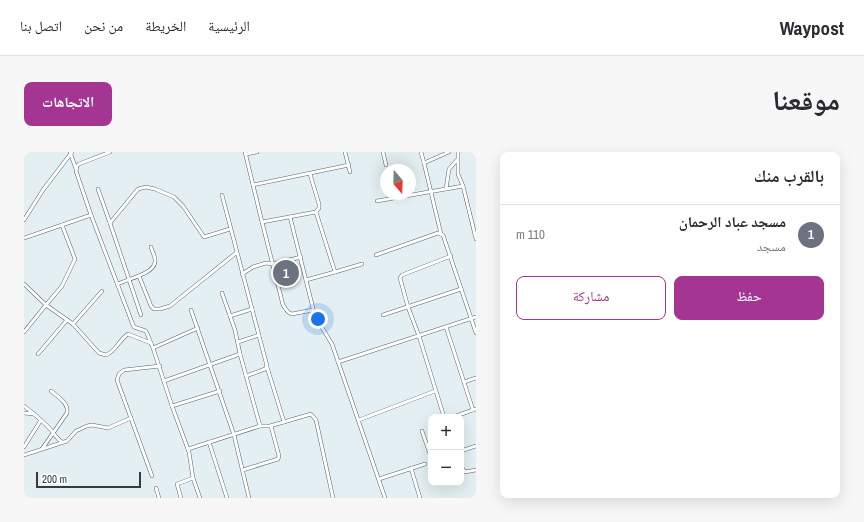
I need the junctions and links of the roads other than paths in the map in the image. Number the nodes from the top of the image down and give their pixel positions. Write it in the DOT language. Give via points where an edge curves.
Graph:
graph roads {
  1 [pos="110,152"];
  2 [pos="258,152"];
  3 [pos="345,152"];
  4 [pos="383,152"];
  5 [pos="421,152"];
  6 [pos="449,152"];
  7 [pos="458,152"];
  8 [pos="71,153"];
  9 [pos="245,153"];
  10 [pos="457,160"];
  11 [pos="424,163"];
  12 [pos="386,164"];
  13 [pos="348,165"];
  14 [pos="76,171"];
  15 [pos="350,172"];
  16 [pos="310,174"];
  17 [pos="253,185"];
  18 [pos="464,186"];
  19 [pos="98,189"];
  20 [pos="446,189"];
  21 [pos="431,192"];
  22 [pos="222,195"];
  23 [pos="377,201"];
  24 [pos="316,212"];
  25 [pos="91,215"];
  26 [pos="290,217"];
  27 [pos="24,220"];
  28 [pos="262,222"];
  29 [pos="110,223"];
  30 [pos="62,225"];
  31 [pos="230,229"];
  32 [pos="441,234"];
  33 [pos="24,238"];
  34 [pos="476,238"];
  35 [pos="151,247"];
  36 [pos="236,253"];
  37 [pos="376,255"];
  38 [pos="451,256"];
  39 [pos="301,257"];
  40 [pos="273,264"];
  41 [pos="362,264"];
  42 [pos="334,272"];
  43 [pos="242,274"];
  44 [pos="139,276"];
  45 [pos="129,279"];
  46 [pos="306,280"];
  47 [pos="24,284"];
  48 [pos="118,284"];
  49 [pos="461,289"];
  50 [pos="102,291"];
  51 [pos="222,293"];
  52 [pos="46,305"];
  53 [pos="408,307"];
  54 [pos="252,309"];
  55 [pos="192,310"];
  56 [pos="314,310"];
  57 [pos="383,315"];
  58 [pos="141,316"];
  59 [pos="230,316"];
  60 [pos="476,317"];
  61 [pos="471,319"];
  62 [pos="67,320"];
  63 [pos="73,324"];
  64 [pos="446,327"];
  65 [pos="198,328"];
  66 [pos="24,332"];
  67 [pos="476,333"];
  68 [pos="259,335"];
  69 [pos="419,336"];
  70 [pos="238,342"];
  71 [pos="152,343"];
  72 [pos="153,348"];
  73 [pos="38,354"];
  74 [pos="240,354"];
  75 [pos="338,362"];
  76 [pos="211,365"];
  77 [pos="160,366"];
  78 [pos="267,367"];
  79 [pos="246,376"];
  80 [pos="476,378"];
  81 [pos="164,381"];
  82 [pos="464,382"];
  83 [pos="51,391"];
  84 [pos="220,391"];
  85 [pos="435,391"];
  86 [pos="24,406"];
  87 [pos="172,406"];
  88 [pos="475,410"];
  89 [pos="24,413"];
  90 [pos="34,414"];
  91 [pos="443,414"];
  92 [pos="462,414"];
  93 [pos="131,418"];
  94 [pos="41,420"];
  95 [pos="359,420"];
  96 [pos="284,422"];
  97 [pos="260,426"];
  98 [pos="271,426"];
  99 [pos="422,431"];
  100 [pos="53,434"];
  101 [pos="234,435"];
  102 [pos="62,442"];
  103 [pos="209,442"];
  104 [pos="476,446"];
  105 [pos="24,447"];
  106 [pos="42,449"];
  107 [pos="188,449"];
  108 [pos="429,450"];
  109 [pos="464,450"];
  110 [pos="24,455"];
  111 [pos="425,464"];
  112 [pos="411,468"];
  113 [pos="243,470"];
  114 [pos="476,470"];
  115 [pos="464,472"];
  116 [pos="152,476"];
  117 [pos="194,478"];
  118 [pos="379,479"];
  119 [pos="156,488"];
  120 [pos="159,498"];
  121 [pos="181,498"];
  122 [pos="200,498"];
  123 [pos="227,498"];
  124 [pos="249,498"];
  125 [pos="332,498"];
  126 [pos="386,498"];
  127 [pos="420,498"];
  1 -- 14 [label="street" via="79,164"];
  2 -- 9 [label="street"];
  3 -- 13 [label="street"];
  4 -- 12 [label="street"];
  5 -- 11 [label="street"];
  6 -- 11 [label="street"];
  7 -- 10 [label="street"];
  8 -- 14 [label="street"];
  8 -- 27 [label="street"];
  9 -- 17 [label="street"];
  10 -- 18 [label="street" via="458,174"];
  10 -- 20 [label="street" via="450,169"];
  11 -- 21 [label="street"];
  13 -- 15 [label="street"];
  13 -- 16 [label="street"];
  14 -- 25 [label="street"];
  16 -- 17 [label="street"];
  16 -- 24 [label="street" via="319,204"];
  17 -- 28 [label="street"];
  18 -- 20 [label="street"];
  18 -- 34 [label="street"];
  19 -- 29 [label="street"];
  20 -- 21 [label="street"];
  21 -- 23 [label="street"];
  21 -- 32 [label="street"];
  22 -- 31 [label="street"];
  24 -- 26 [label="street"];
  24 -- 42 [label="street"];
  25 -- 30 [label="street"];
  25 -- 48 [label="street"];
  26 -- 28 [label="street"];
  26 -- 39 [label="street"];
  28 -- 40 [label="street"];
  29 -- 31 [label="street" via="138,189 146,187 174,197 204,237"];
  29 -- 45 [label="street"];
  30 -- 33 [label="street"];
  30 -- 52 [label="street" via="75,259 62,286"];
  31 -- 36 [label="street"];
  32 -- 37 [label="street"];
  32 -- 38 [label="street"];
  35 -- 44 [label="street" via="155,265"];
  36 -- 43 [label="street"];
  36 -- 44 [label="street" via="164,309 154,309 151,306"];
  38 -- 49 [label="street"];
  38 -- 53 [label="street" via="400,276"];
  39 -- 40 [label="street"];
  39 -- 46 [label="street"];
  40 -- 43 [label="street" via="266,263 253,267"];
  40 -- 56 [label="street" via="286,311 292,314"];
  41 -- 42 [label="street"];
  42 -- 46 [label="street"];
  43 -- 54 [label="street"];
  44 -- 45 [label="street"];
  45 -- 48 [label="street"];
  45 -- 58 [label="street"];
  46 -- 56 [label="street"];
  47 -- 52 [label="street"];
  48 -- 71 [label="street" via="133,326 146,331"];
  49 -- 53 [label="street"];
  49 -- 61 [label="street"];
  50 -- 63 [label="street"];
  51 -- 59 [label="street"];
  52 -- 62 [label="street"];
  52 -- 66 [label="street"];
  53 -- 57 [label="street"];
  53 -- 69 [label="street"];
  54 -- 59 [label="street"];
  54 -- 68 [label="street"];
  55 -- 65 [label="street"];
  56 -- 75 [label="street" via="332,344"];
  59 -- 70 [label="street"];
  60 -- 61 [label="street"];
  61 -- 64 [label="street"];
  61 -- 67 [label="street"];
  62 -- 63 [label="street"];
  62 -- 73 [label="street"];
  63 -- 71 [label="street" via="99,352 106,355 112,353 128,334"];
  64 -- 69 [label="street"];
  64 -- 82 [label="street"];
  65 -- 72 [label="street"];
  65 -- 76 [label="street"];
  68 -- 70 [label="street"];
  68 -- 78 [label="street"];
  69 -- 75 [label="street"];
  69 -- 85 [label="street"];
  70 -- 74 [label="street"];
  71 -- 72 [label="street"];
  72 -- 77 [label="street"];
  74 -- 76 [label="street"];
  74 -- 79 [label="street"];
  75 -- 95 [label="street"];
  76 -- 81 [label="street"];
  76 -- 84 [label="street"];
  77 -- 81 [label="street"];
  77 -- 93 [label="street" via="124,370 119,374 117,380"];
  78 -- 79 [label="street"];
  78 -- 96 [label="street"];
  79 -- 97 [label="street"];
  80 -- 82 [label="street"];
  81 -- 87 [label="street"];
  82 -- 88 [label="street"];
  83 -- 100 [label="street" via="68,407 67,413"];
  84 -- 87 [label="street"];
  84 -- 101 [label="street"];
  85 -- 91 [label="street"];
  85 -- 95 [label="street"];
  86 -- 90 [label="street"];
  87 -- 107 [label="street"];
  88 -- 92 [label="street"];
  89 -- 90 [label="street"];
  90 -- 94 [label="street"];
  93 -- 102 [label="street" via="108,428 87,426 76,430 69,440"];
  93 -- 116 [label="street"];
  94 -- 100 [label="street"];
  94 -- 105 [label="street"];
  95 -- 118 [label="street"];
  96 -- 98 [label="street"];
  96 -- 125 [label="street" via="309,414 315,418"];
  97 -- 98 [label="street"];
  97 -- 101 [label="street"];
  98 -- 113 [label="street" via="278,459"];
  99 -- 108 [label="street"];
  100 -- 102 [label="street"];
  100 -- 106 [label="street"];
  101 -- 103 [label="street"];
  101 -- 113 [label="street"];
  102 -- 106 [label="street"];
  103 -- 107 [label="street"];
  103 -- 123 [label="street"];
  104 -- 109 [label="street"];
  106 -- 110 [label="street"];
  107 -- 117 [label="street"];
  111 -- 112 [label="street"];
  112 -- 118 [label="street"];
  112 -- 127 [label="street"];
  113 -- 124 [label="street"];
  114 -- 115 [label="street"];
  117 -- 121 [label="street" via="177,484"];
  117 -- 122 [label="street"];
  118 -- 126 [label="street"];
  119 -- 120 [label="street"];
}
